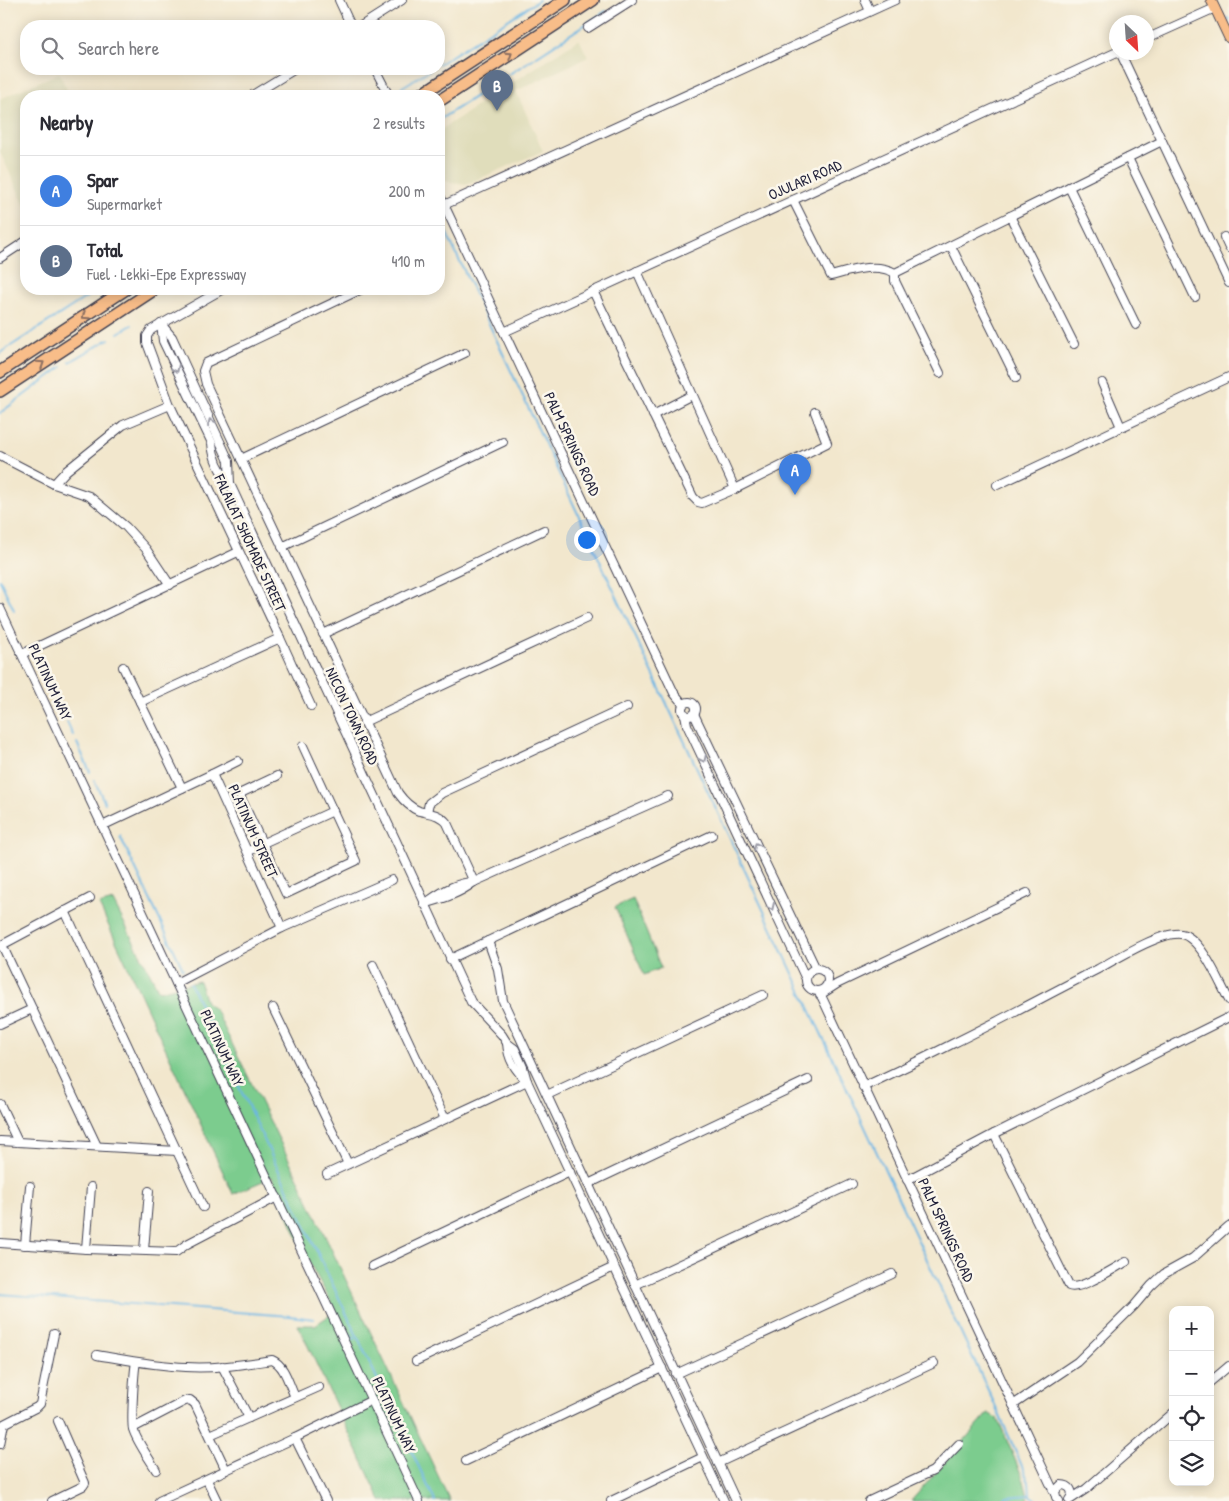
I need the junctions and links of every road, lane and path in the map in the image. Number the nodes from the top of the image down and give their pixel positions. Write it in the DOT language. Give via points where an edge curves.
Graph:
graph roads {
  1 [pos="339,0"];
  2 [pos="402,0"];
  3 [pos="565,0"];
  4 [pos="593,0"];
  5 [pos="632,0"];
  6 [pos="865,0"];
  7 [pos="895,0"];
  8 [pos="1213,4"];
  9 [pos="870,11"];
  10 [pos="349,20"];
  11 [pos="370,20"];
  12 [pos="588,28"];
  13 [pos="1154,35"];
  14 [pos="1229,38"];
  15 [pos="1109,56"];
  16 [pos="1122,60"];
  17 [pos="285,75"];
  18 [pos="378,75"];
  19 [pos="261,90"];
  20 [pos="386,90"];
  21 [pos="428,90"];
  22 [pos="445,97"];
  23 [pos="1162,141"];
  24 [pos="1128,158"];
  25 [pos="1069,187"];
  26 [pos="793,200"];
  27 [pos="445,205"];
  28 [pos="445,207"];
  29 [pos="1010,216"];
  30 [pos="1224,237"];
  31 [pos="20,245"];
  32 [pos="951,246"];
  33 [pos="1229,248"];
  34 [pos="0,258"];
  35 [pos="637,271"];
  36 [pos="895,273"];
  37 [pos="1229,283"];
  38 [pos="593,291"];
  39 [pos="117,295"];
  40 [pos="145,295"];
  41 [pos="212,295"];
  42 [pos="349,295"];
  43 [pos="1195,296"];
  44 [pos="161,324"];
  45 [pos="1136,325"];
  46 [pos="504,332"];
  47 [pos="1074,344"];
  48 [pos="465,353"];
  49 [pos="0,372"];
  50 [pos="940,372"];
  51 [pos="1229,376"];
  52 [pos="1016,378"];
  53 [pos="1102,383"];
  54 [pos="0,391"];
  55 [pos="692,395"];
  56 [pos="170,405"];
  57 [pos="815,412"];
  58 [pos="653,415"];
  59 [pos="1121,427"];
  60 [pos="216,442"];
  61 [pos="504,442"];
  62 [pos="0,456"];
  63 [pos="241,459"];
  64 [pos="229,461"];
  65 [pos="219,466"];
  66 [pos="54,484"];
  67 [pos="230,484"];
  68 [pos="997,485"];
  69 [pos="736,489"];
  70 [pos="544,530"];
  71 [pos="282,547"];
  72 [pos="238,552"];
  73 [pos="170,585"];
  74 [pos="0,608"];
  75 [pos="587,618"];
  76 [pos="323,634"];
  77 [pos="280,638"];
  78 [pos="22,654"];
  79 [pos="123,667"];
  80 [pos="140,702"];
  81 [pos="683,704"];
  82 [pos="311,706"];
  83 [pos="627,707"];
  84 [pos="685,714"];
  85 [pos="694,714"];
  86 [pos="364,722"];
  87 [pos="303,746"];
  88 [pos="238,761"];
  89 [pos="212,774"];
  90 [pos="276,776"];
  91 [pos="182,788"];
  92 [pos="668,796"];
  93 [pos="333,811"];
  94 [pos="427,812"];
  95 [pos="102,826"];
  96 [pos="712,835"];
  97 [pos="261,844"];
  98 [pos="248,852"];
  99 [pos="392,880"];
  100 [pos="474,882"];
  101 [pos="1027,893"];
  102 [pos="90,898"];
  103 [pos="424,904"];
  104 [pos="65,912"];
  105 [pos="282,928"];
  106 [pos="488,941"];
  107 [pos="1,945"];
  108 [pos="450,959"];
  109 [pos="374,965"];
  110 [pos="816,968"];
  111 [pos="806,979"];
  112 [pos="176,983"];
  113 [pos="819,993"];
  114 [pos="763,995"];
  115 [pos="1229,1000"];
  116 [pos="273,1008"];
  117 [pos="32,1009"];
  118 [pos="1229,1017"];
  119 [pos="0,1024"];
  120 [pos="808,1080"];
  121 [pos="527,1081"];
  122 [pos="863,1087"];
  123 [pos="546,1096"];
  124 [pos="0,1104"];
  125 [pos="445,1119"];
  126 [pos="994,1134"];
  127 [pos="0,1141"];
  128 [pos="18,1142"];
  129 [pos="97,1146"];
  130 [pos="177,1151"];
  131 [pos="348,1164"];
  132 [pos="570,1172"];
  133 [pos="327,1174"];
  134 [pos="907,1180"];
  135 [pos="588,1184"];
  136 [pos="852,1184"];
  137 [pos="30,1186"];
  138 [pos="90,1186"];
  139 [pos="149,1191"];
  140 [pos="277,1197"];
  141 [pos="203,1207"];
  142 [pos="1229,1226"];
  143 [pos="0,1243"];
  144 [pos="25,1245"];
  145 [pos="86,1249"];
  146 [pos="144,1250"];
  147 [pos="1126,1262"];
  148 [pos="372,1266"];
  149 [pos="614,1266"];
  150 [pos="892,1274"];
  151 [pos="635,1285"];
  152 [pos="54,1334"];
  153 [pos="97,1355"];
  154 [pos="416,1361"];
  155 [pos="136,1362"];
  156 [pos="934,1363"];
  157 [pos="222,1366"];
  158 [pos="1229,1366"];
  159 [pos="662,1368"];
  160 [pos="676,1374"];
  161 [pos="1214,1379"];
  162 [pos="319,1387"];
  163 [pos="295,1397"];
  164 [pos="372,1400"];
  165 [pos="1013,1405"];
  166 [pos="1169,1416"];
  167 [pos="248,1418"];
  168 [pos="58,1421"];
  169 [pos="133,1428"];
  170 [pos="210,1435"];
  171 [pos="295,1438"];
  172 [pos="0,1444"];
  173 [pos="959,1444"];
  174 [pos="703,1457"];
  175 [pos="466,1461"];
  176 [pos="718,1463"];
  177 [pos="156,1470"];
  178 [pos="226,1470"];
  179 [pos="207,1480"];
  180 [pos="1050,1481"];
  181 [pos="1066,1486"];
  182 [pos="1086,1489"];
  183 [pos="1057,1499"];
  184 [pos="1069,1500"];
  185 [pos="52,1501"];
  186 [pos="159,1501"];
  187 [pos="217,1501"];
  188 [pos="326,1501"];
  189 [pos="419,1501"];
  190 [pos="611,1501"];
  191 [pos="724,1501"];
  192 [pos="736,1501"];
  193 [pos="869,1501"];
  1 -- 10 [label="street"];
  2 -- 11 [label="street"];
  3 -- 21 [label="highway"];
  22 -- 4 [label="highway, one-way"];
  5 -- 12 [label="street"];
  6 -- 9 [label="street"];
  7 -- 9 [label="street"];
  8 -- 13 [label="street"];
  8 -- 14 [label="main road"];
  9 -- 27 [label="street"];
  15 -- 26 [label="street, OJULARI ROAD"];
  16 -- 23 [label="street"];
  17 -- 19 [label="street"];
  18 -- 20 [label="street"];
  23 -- 24 [label="street"];
  23 -- 37 [label="street"];
  24 -- 25 [label="street"];
  24 -- 43 [label="street"];
  25 -- 29 [label="street"];
  25 -- 45 [label="street"];
  26 -- 35 [label="street, OJULARI ROAD"];
  26 -- 36 [label="street" via="831,276 855,269 884,268"];
  28 -- 46 [label="street, PALM SPRINGS ROAD"];
  29 -- 32 [label="street"];
  29 -- 47 [label="street"];
  30 -- 33 [label="street"];
  31 -- 34 [label="street"];
  32 -- 36 [label="street"];
  32 -- 52 [label="street"];
  35 -- 38 [label="street, OJULARI ROAD"];
  35 -- 55 [label="street"];
  36 -- 50 [label="street" via="895,281"];
  38 -- 46 [label="street, OJULARI ROAD"];
  38 -- 58 [label="street"];
  39 -- 49 [label="highway, one-way"];
  54 -- 40 [label="highway, one-way"];
  41 -- 44 [label="street"];
  42 -- 63 [label="street" via="206,363 203,371 206,384"];
  44 -- 56 [label="street, FALAILAT SHOMADE STREET" via="150,330 147,343"];
  44 -- 60 [label="street, NICON TOWN ROAD" via="163,342"];
  46 -- 81 [label="street, PALM SPRINGS ROAD" via="674,693"];
  48 -- 63 [label="street"];
  51 -- 59 [label="street"];
  53 -- 59 [label="street"];
  55 -- 58 [label="street"];
  55 -- 69 [label="street"];
  56 -- 66 [label="street" via="124,425"];
  56 -- 72 [label="street, FALAILAT SHOMADE STREET"];
  57 -- 69 [label="street" via="827,443"];
  58 -- 69 [label="street" via="698,502"];
  59 -- 68 [label="street"];
  60 -- 64 [label="street, NICON TOWN ROAD"];
  60 -- 65 [label="street, NICON TOWN ROAD" via="213,452"];
  61 -- 71 [label="street"];
  62 -- 66 [label="street"];
  63 -- 71 [label="street"];
  64 -- 65 [label="street"];
  64 -- 67 [label="street, NICON TOWN ROAD"];
  65 -- 67 [label="street, NICON TOWN ROAD"];
  66 -- 73 [label="street" via="89,496 126,527 146,549"];
  67 -- 103 [label="street, NICON TOWN ROAD"];
  70 -- 76 [label="street"];
  71 -- 76 [label="street"];
  72 -- 73 [label="street"];
  72 -- 77 [label="street, FALAILAT SHOMADE STREET"];
  73 -- 78 [label="street"];
  74 -- 78 [label="street, PLATINUM WAY"];
  75 -- 86 [label="street"];
  76 -- 86 [label="street"];
  77 -- 80 [label="street"];
  77 -- 82 [label="street, FALAILAT SHOMADE STREET"];
  78 -- 95 [label="street, PLATINUM WAY"];
  79 -- 80 [label="street"];
  80 -- 91 [label="street"];
  81 -- 84 [label="street"];
  81 -- 85 [label="street" via="694,704"];
  83 -- 94 [label="street" via="442,793 429,804"];
  84 -- 85 [label="street"];
  84 -- 111 [label="street, one-way" via="733,827"];
  110 -- 85 [label="street, one-way"];
  86 -- 94 [label="street" via="402,798 412,807"];
  87 -- 93 [label="street"];
  88 -- 89 [label="street"];
  89 -- 91 [label="street, PLATINUM STREET"];
  89 -- 98 [label="street, PLATINUM STREET"];
  90 -- 97 [label="street" via="241,793 240,798"];
  91 -- 95 [label="street, PLATINUM STREET"];
  92 -- 100 [label="street"];
  93 -- 97 [label="street"];
  93 -- 97 [label="street" via="356,861 286,894"];
  94 -- 100 [label="street" via="442,817 447,823"];
  95 -- 112 [label="street, PLATINUM WAY"];
  96 -- 106 [label="street"];
  97 -- 98 [label="street"];
  98 -- 105 [label="street, PLATINUM STREET"];
  99 -- 105 [label="street"];
  100 -- 103 [label="street" via="464,882"];
  101 -- 113 [label="street"];
  102 -- 104 [label="street"];
  103 -- 108 [label="street, NICON TOWN ROAD"];
  104 -- 107 [label="street"];
  104 -- 130 [label="street"];
  105 -- 112 [label="street"];
  106 -- 108 [label="street"];
  106 -- 123 [label="street" via="498,969 503,1001"];
  107 -- 117 [label="street"];
  108 -- 121 [label="street, NICON TOWN ROAD" via="471,1002 515,1049"];
  109 -- 125 [label="street"];
  110 -- 111 [label="street"];
  110 -- 113 [label="street" via="823,970 829,978"];
  111 -- 113 [label="street" via="808,987"];
  112 -- 140 [label="street, PLATINUM WAY"];
  113 -- 122 [label="street, PALM SPRINGS ROAD"];
  114 -- 123 [label="street"];
  115 -- 122 [label="street" via="1206,958 1189,936 1170,935 1136,949"];
  116 -- 131 [label="street"];
  117 -- 119 [label="street"];
  117 -- 129 [label="street"];
  118 -- 126 [label="street"];
  120 -- 135 [label="street"];
  121 -- 125 [label="street"];
  121 -- 132 [label="street, NICON TOWN ROAD"];
  122 -- 134 [label="street, PALM SPRINGS ROAD"];
  123 -- 135 [label="street"];
  124 -- 128 [label="street"];
  125 -- 131 [label="street"];
  126 -- 134 [label="street"];
  126 -- 147 [label="street" via="1068,1286 1078,1287"];
  127 -- 128 [label="street"];
  128 -- 129 [label="street"];
  129 -- 130 [label="street"];
  130 -- 141 [label="street"];
  131 -- 133 [label="street"];
  132 -- 148 [label="street"];
  132 -- 149 [label="street, NICON TOWN ROAD"];
  134 -- 165 [label="street, PALM SPRINGS ROAD"];
  135 -- 151 [label="street"];
  136 -- 151 [label="street"];
  137 -- 144 [label="street"];
  138 -- 145 [label="street"];
  139 -- 146 [label="street"];
  140 -- 146 [label="street" via="176,1252"];
  140 -- 164 [label="street, PLATINUM WAY"];
  142 -- 165 [label="street" via="1193,1258 1164,1274 1077,1362"];
  143 -- 144 [label="street"];
  144 -- 145 [label="street"];
  145 -- 146 [label="street"];
  149 -- 154 [label="street"];
  149 -- 159 [label="street, NICON TOWN ROAD"];
  150 -- 160 [label="street"];
  151 -- 160 [label="street"];
  152 -- 172 [label="street" via="40,1404 4,1424"];
  153 -- 155 [label="street"];
  155 -- 157 [label="street" via="187,1367"];
  155 -- 169 [label="street"];
  156 -- 176 [label="street"];
  157 -- 163 [label="street" via="272,1360 278,1363"];
  157 -- 167 [label="street"];
  158 -- 161 [label="street"];
  159 -- 174 [label="street, NICON TOWN ROAD"];
  159 -- 175 [label="street"];
  160 -- 176 [label="street"];
  162 -- 163 [label="street"];
  163 -- 167 [label="street"];
  164 -- 171 [label="street"];
  164 -- 189 [label="street, PLATINUM WAY"];
  165 -- 180 [label="street, PALM SPRINGS ROAD"];
  166 -- 182 [label="street"];
  167 -- 170 [label="street"];
  168 -- 185 [label="street" via="85,1481 83,1486"];
  169 -- 170 [label="street" via="190,1400"];
  169 -- 177 [label="street"];
  170 -- 178 [label="street"];
  171 -- 178 [label="street"];
  171 -- 188 [label="street"];
  173 -- 193 [label="street" via="933,1471"];
  174 -- 190 [label="street"];
  174 -- 191 [label="street, NICON TOWN ROAD"];
  176 -- 192 [label="street"];
  178 -- 179 [label="street"];
  179 -- 186 [label="street"];
  179 -- 187 [label="street"];
  180 -- 181 [label="street"];
  180 -- 183 [label="street, PALM SPRINGS ROAD"];
  181 -- 182 [label="street"];
  181 -- 183 [label="street" via="1056,1489"];
  181 -- 184 [label="street" via="1072,1493"];
  182 -- 184 [label="street"];
}
